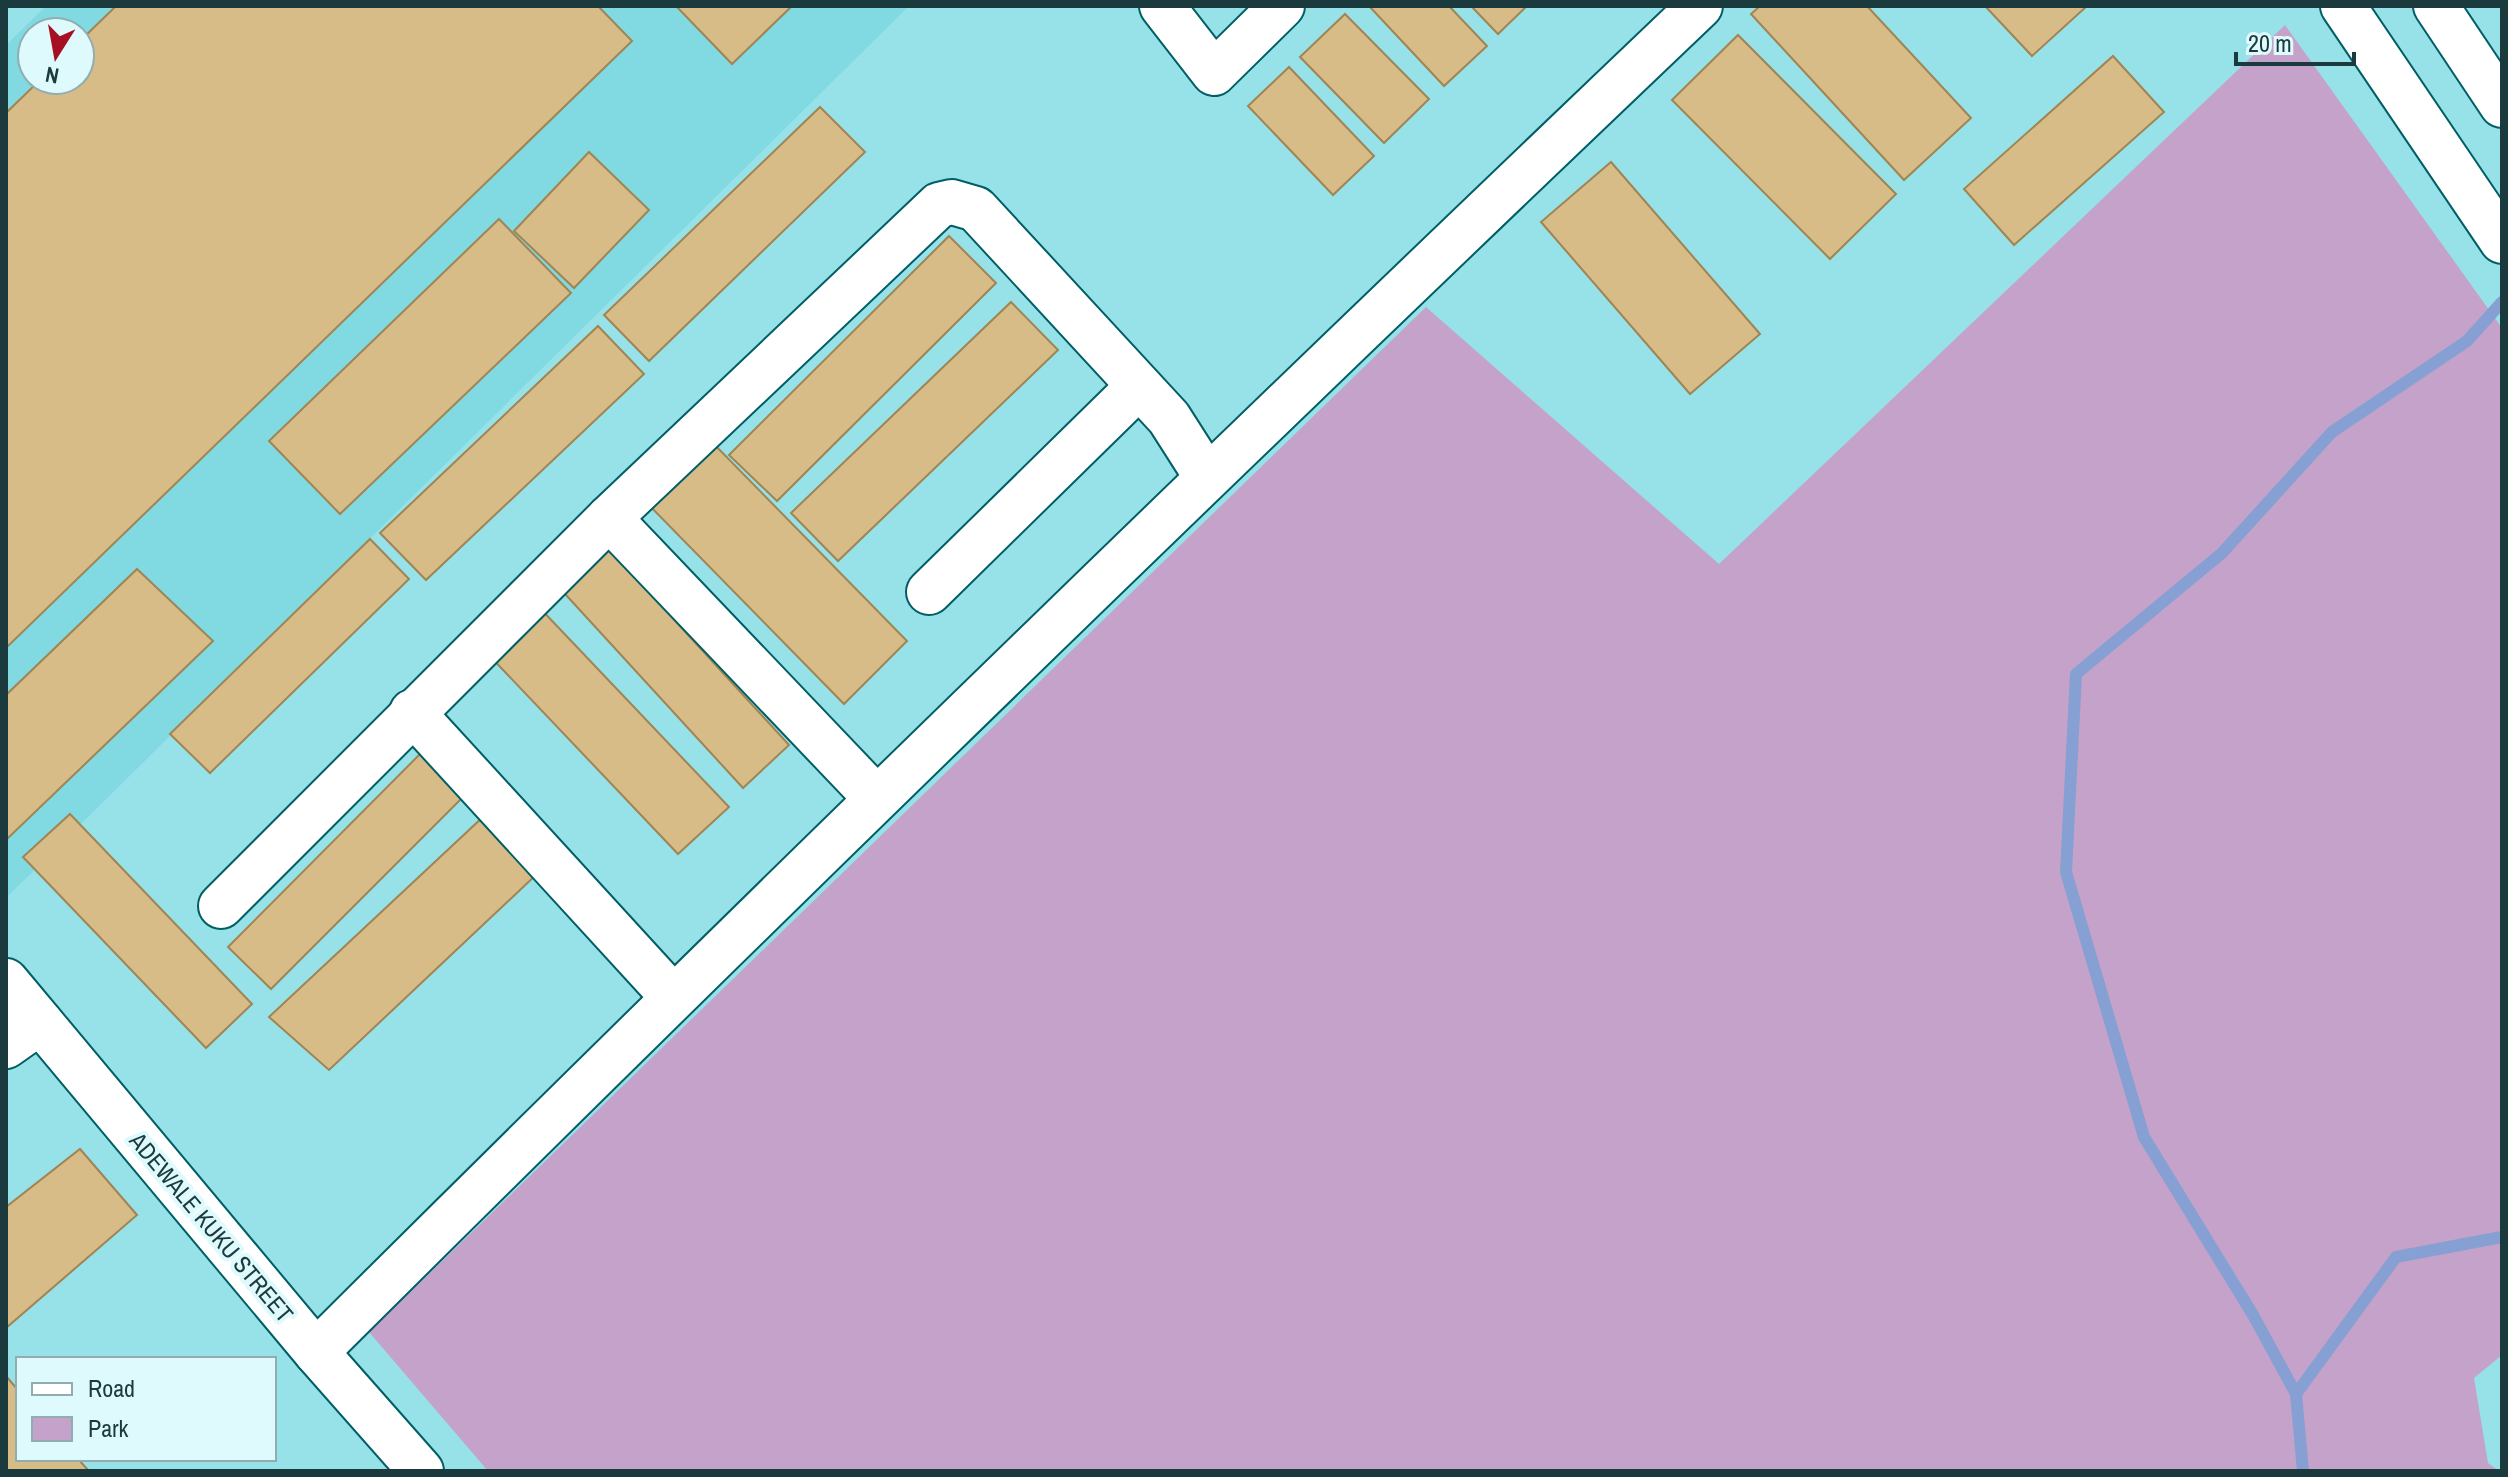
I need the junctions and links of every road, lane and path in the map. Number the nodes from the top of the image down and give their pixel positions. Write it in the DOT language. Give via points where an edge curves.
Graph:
graph roads {
  1 [pos="1162,6"];
  2 [pos="1282,6"];
  3 [pos="1700,6"];
  4 [pos="2343,6"];
  5 [pos="2436,6"];
  6 [pos="2502,105"];
  7 [pos="2502,241"];
  8 [pos="1138,387"];
  9 [pos="1206,476"];
  10 [pos="609,518"];
  11 [pos="929,592"];
  12 [pos="412,712"];
  13 [pos="876,798"];
  14 [pos="221,906"];
  15 [pos="6,981"];
  16 [pos="673,997"];
  17 [pos="23,1034"];
  18 [pos="316,1352"];
  19 [pos="421,1471"];
  1 -- 2 [label="main road" via="1214,73"];
  3 -- 9 [label="main road"];
  4 -- 7 [label="main road"];
  5 -- 6 [label="main road"];
  8 -- 9 [label="main road" via="1169,418"];
  8 -- 10 [label="main road" via="976,209 952,202 939,205"];
  8 -- 11 [label="main road"];
  9 -- 13 [label="main road"];
  10 -- 12 [label="main road"];
  10 -- 13 [label="main road"];
  12 -- 14 [label="main road"];
  12 -- 16 [label="main road"];
  13 -- 16 [label="main road"];
  15 -- 17 [label="main road, ADEWALE KUKU STREET"];
  16 -- 18 [label="main road"];
  17 -- 18 [label="main road, ADEWALE KUKU STREET"];
  18 -- 19 [label="main road, ADEWALE KUKU STREET"];
}
